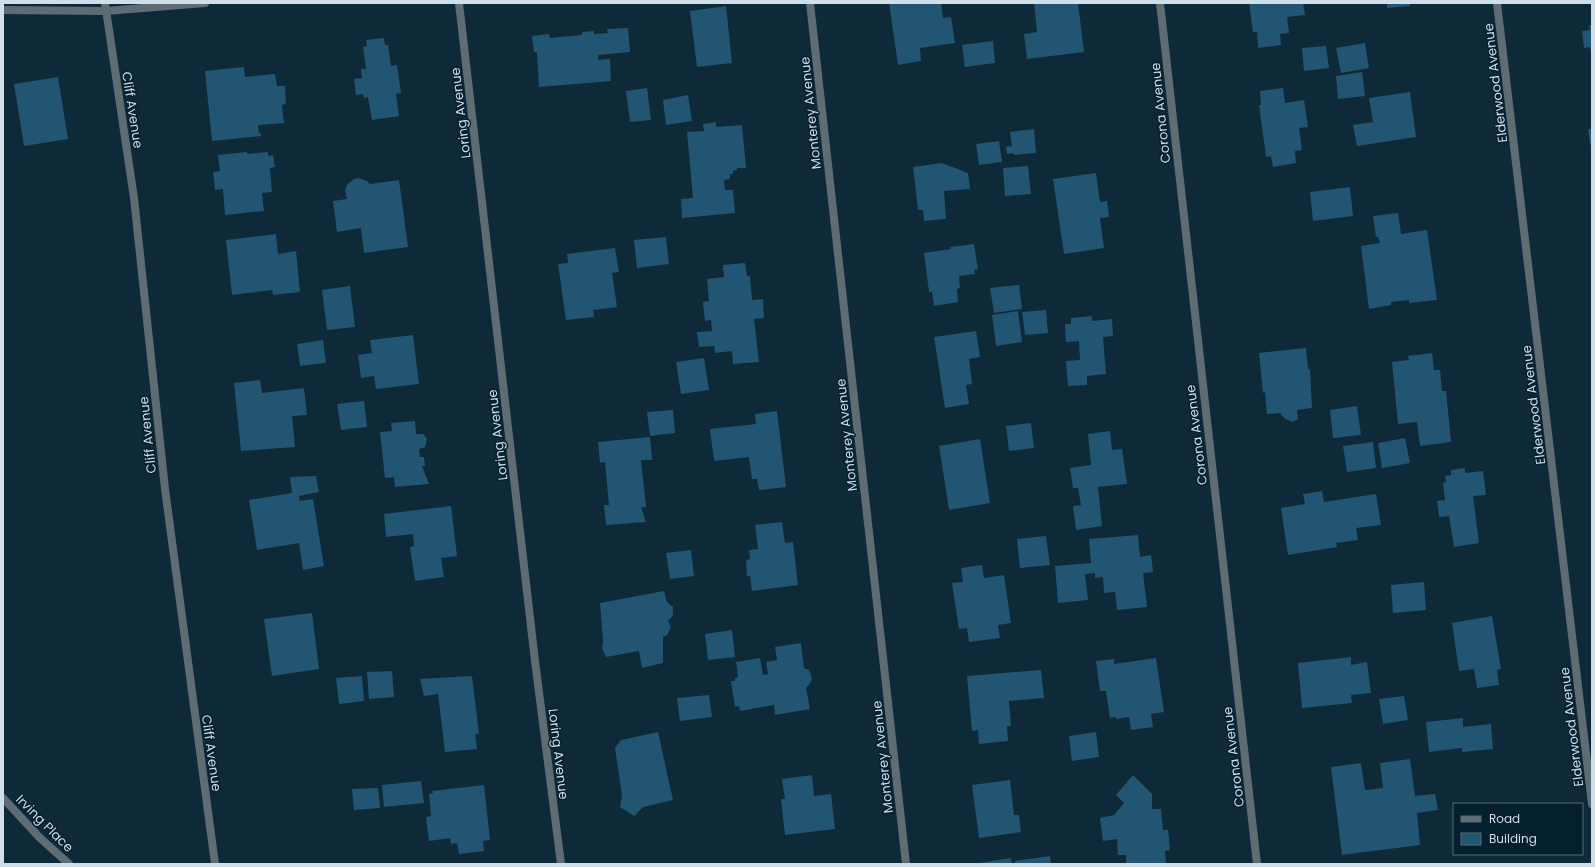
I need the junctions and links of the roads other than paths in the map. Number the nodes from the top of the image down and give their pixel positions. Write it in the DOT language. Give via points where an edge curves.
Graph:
graph roads {
  1 [pos="205,3"];
  2 [pos="460,3"];
  3 [pos="810,3"];
  4 [pos="1160,3"];
  5 [pos="1497,3"];
  6 [pos="106,7"];
  7 [pos="3,10"];
  8 [pos="3,798"];
  9 [pos="1592,804"];
  10 [pos="69,864"];
  11 [pos="215,864"];
  12 [pos="561,864"];
  13 [pos="906,864"];
  14 [pos="1257,864"];
  1 -- 6 [label="street"];
  2 -- 12 [label="street, Loring Avenue" via="535,661"];
  3 -- 13 [label="street, Monterey Avenue"];
  4 -- 14 [label="street, Corona Avenue"];
  5 -- 9 [label="street, Elderwood Avenue"];
  6 -- 7 [label="street"];
  6 -- 11 [label="street, Cliff Avenue" via="134,198 164,489"];
  8 -- 10 [label="street, Irving Place" via="40,838"];
}
